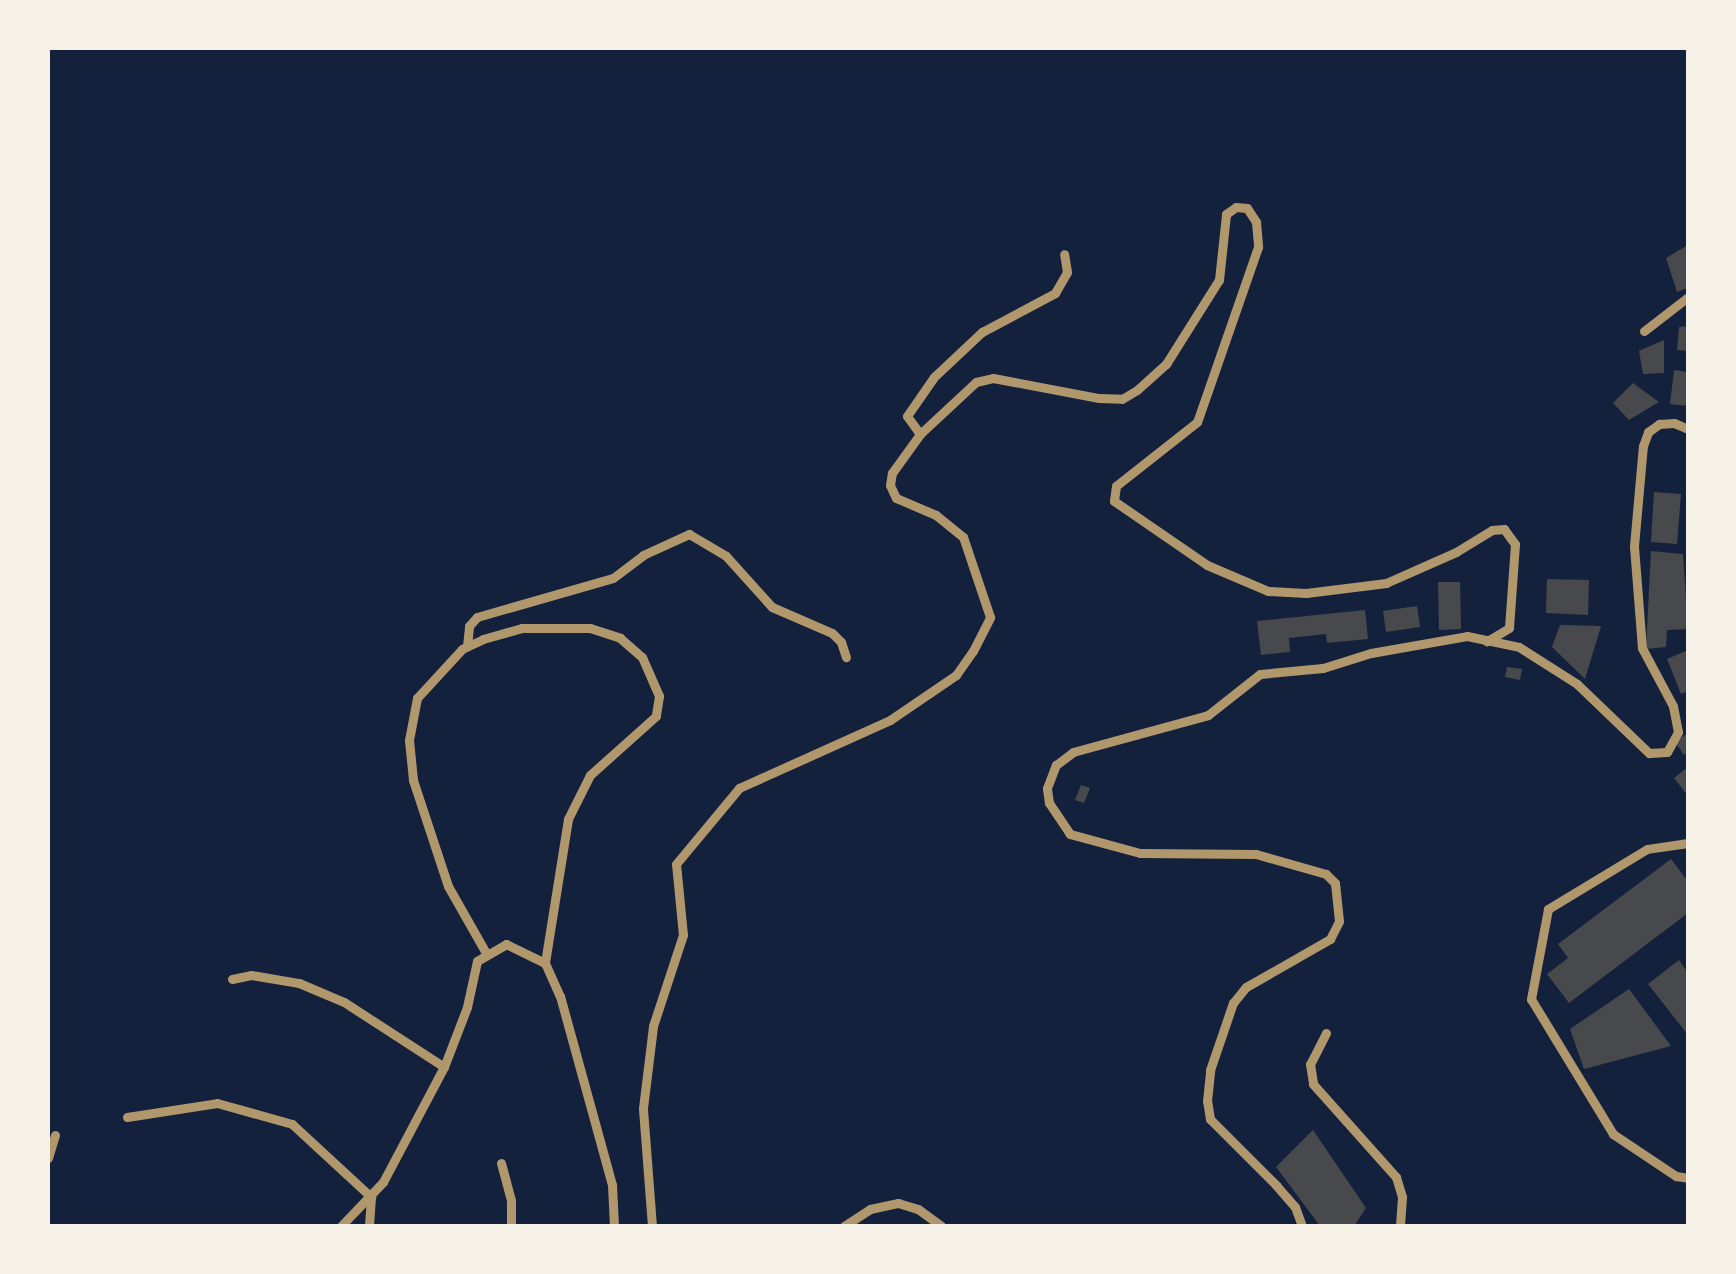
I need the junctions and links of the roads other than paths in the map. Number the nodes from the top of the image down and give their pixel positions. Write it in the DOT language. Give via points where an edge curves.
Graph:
graph roads {
  1 [pos="1064,254"];
  2 [pos="1688,297"];
  3 [pos="1644,330"];
  4 [pos="1688,429"];
  5 [pos="920,434"];
  6 [pos="1486,641"];
  7 [pos="466,646"];
  8 [pos="846,657"];
  9 [pos="1688,843"];
  10 [pos="486,953"];
  11 [pos="545,964"];
  12 [pos="232,978"];
  13 [pos="1326,1033"];
  14 [pos="444,1068"];
  15 [pos="127,1117"];
  16 [pos="56,1136"];
  17 [pos="48,1158"];
  18 [pos="500,1163"];
  19 [pos="1688,1178"];
  20 [pos="371,1197"];
  21 [pos="341,1226"];
  22 [pos="370,1226"];
  23 [pos="511,1226"];
  24 [pos="614,1226"];
  25 [pos="652,1226"];
  26 [pos="844,1226"];
  27 [pos="942,1226"];
  28 [pos="1302,1226"];
  29 [pos="1400,1226"];
  1 -- 5 [label="street" via="1067,272 1055,293 982,332 934,377 907,416"];
  2 -- 3 [label="street"];
  4 -- 6 [label="street" via="1659,424 1648,432 1634,546 1642,648 1673,706 1678,732 1667,752 1649,753 1576,684 1519,647"];
  5 -- 6 [label="street" via="956,395 992,378 1099,398 1122,399 1137,390 1166,364 1219,280 1226,214 1247,208 1258,248 1197,422 1116,486 1114,501 1207,565 1268,591 1386,583 1504,529 1515,544 1509,628"];
  5 -- 25 [label="street" via="890,484 896,498 936,515 963,538 990,618 956,675 890,720 739,788 676,864 683,935 653,1026 643,1108"];
  6 -- 28 [label="street" via="1467,636 1323,668 1260,674 1208,715 1072,752 1056,766 1047,788 1049,804 1070,834 1098,845 1140,853 1256,854 1326,874 1335,883 1339,921 1330,939 1246,987 1233,1003 1210,1070 1210,1118 1286,1196"];
  7 -- 8 [label="street" via="478,617 612,578 689,534 726,556 772,608 832,633"];
  7 -- 10 [label="street" via="417,698 409,740 413,780 448,886"];
  7 -- 11 [label="street" via="522,628 590,628 620,638 642,657 659,696 656,716 590,775 568,819"];
  9 -- 19 [label="street" via="1647,849 1548,909 1531,999 1613,1134"];
  10 -- 11 [label="street" via="506,944"];
  10 -- 14 [label="street" via="477,961"];
  11 -- 24 [label="street" via="596,1119"];
  12 -- 14 [label="street" via="299,984 344,1002"];
  13 -- 29 [label="street" via="1310,1064 1313,1084 1396,1177"];
  14 -- 20 [label="street"];
  15 -- 20 [label="street" via="217,1103 247,1108 292,1124"];
  16 -- 17 [label="street"];
  18 -- 23 [label="street"];
  20 -- 21 [label="street"];
  20 -- 22 [label="street"];
  26 -- 27 [label="street" via="870,1208 898,1203"];
}
